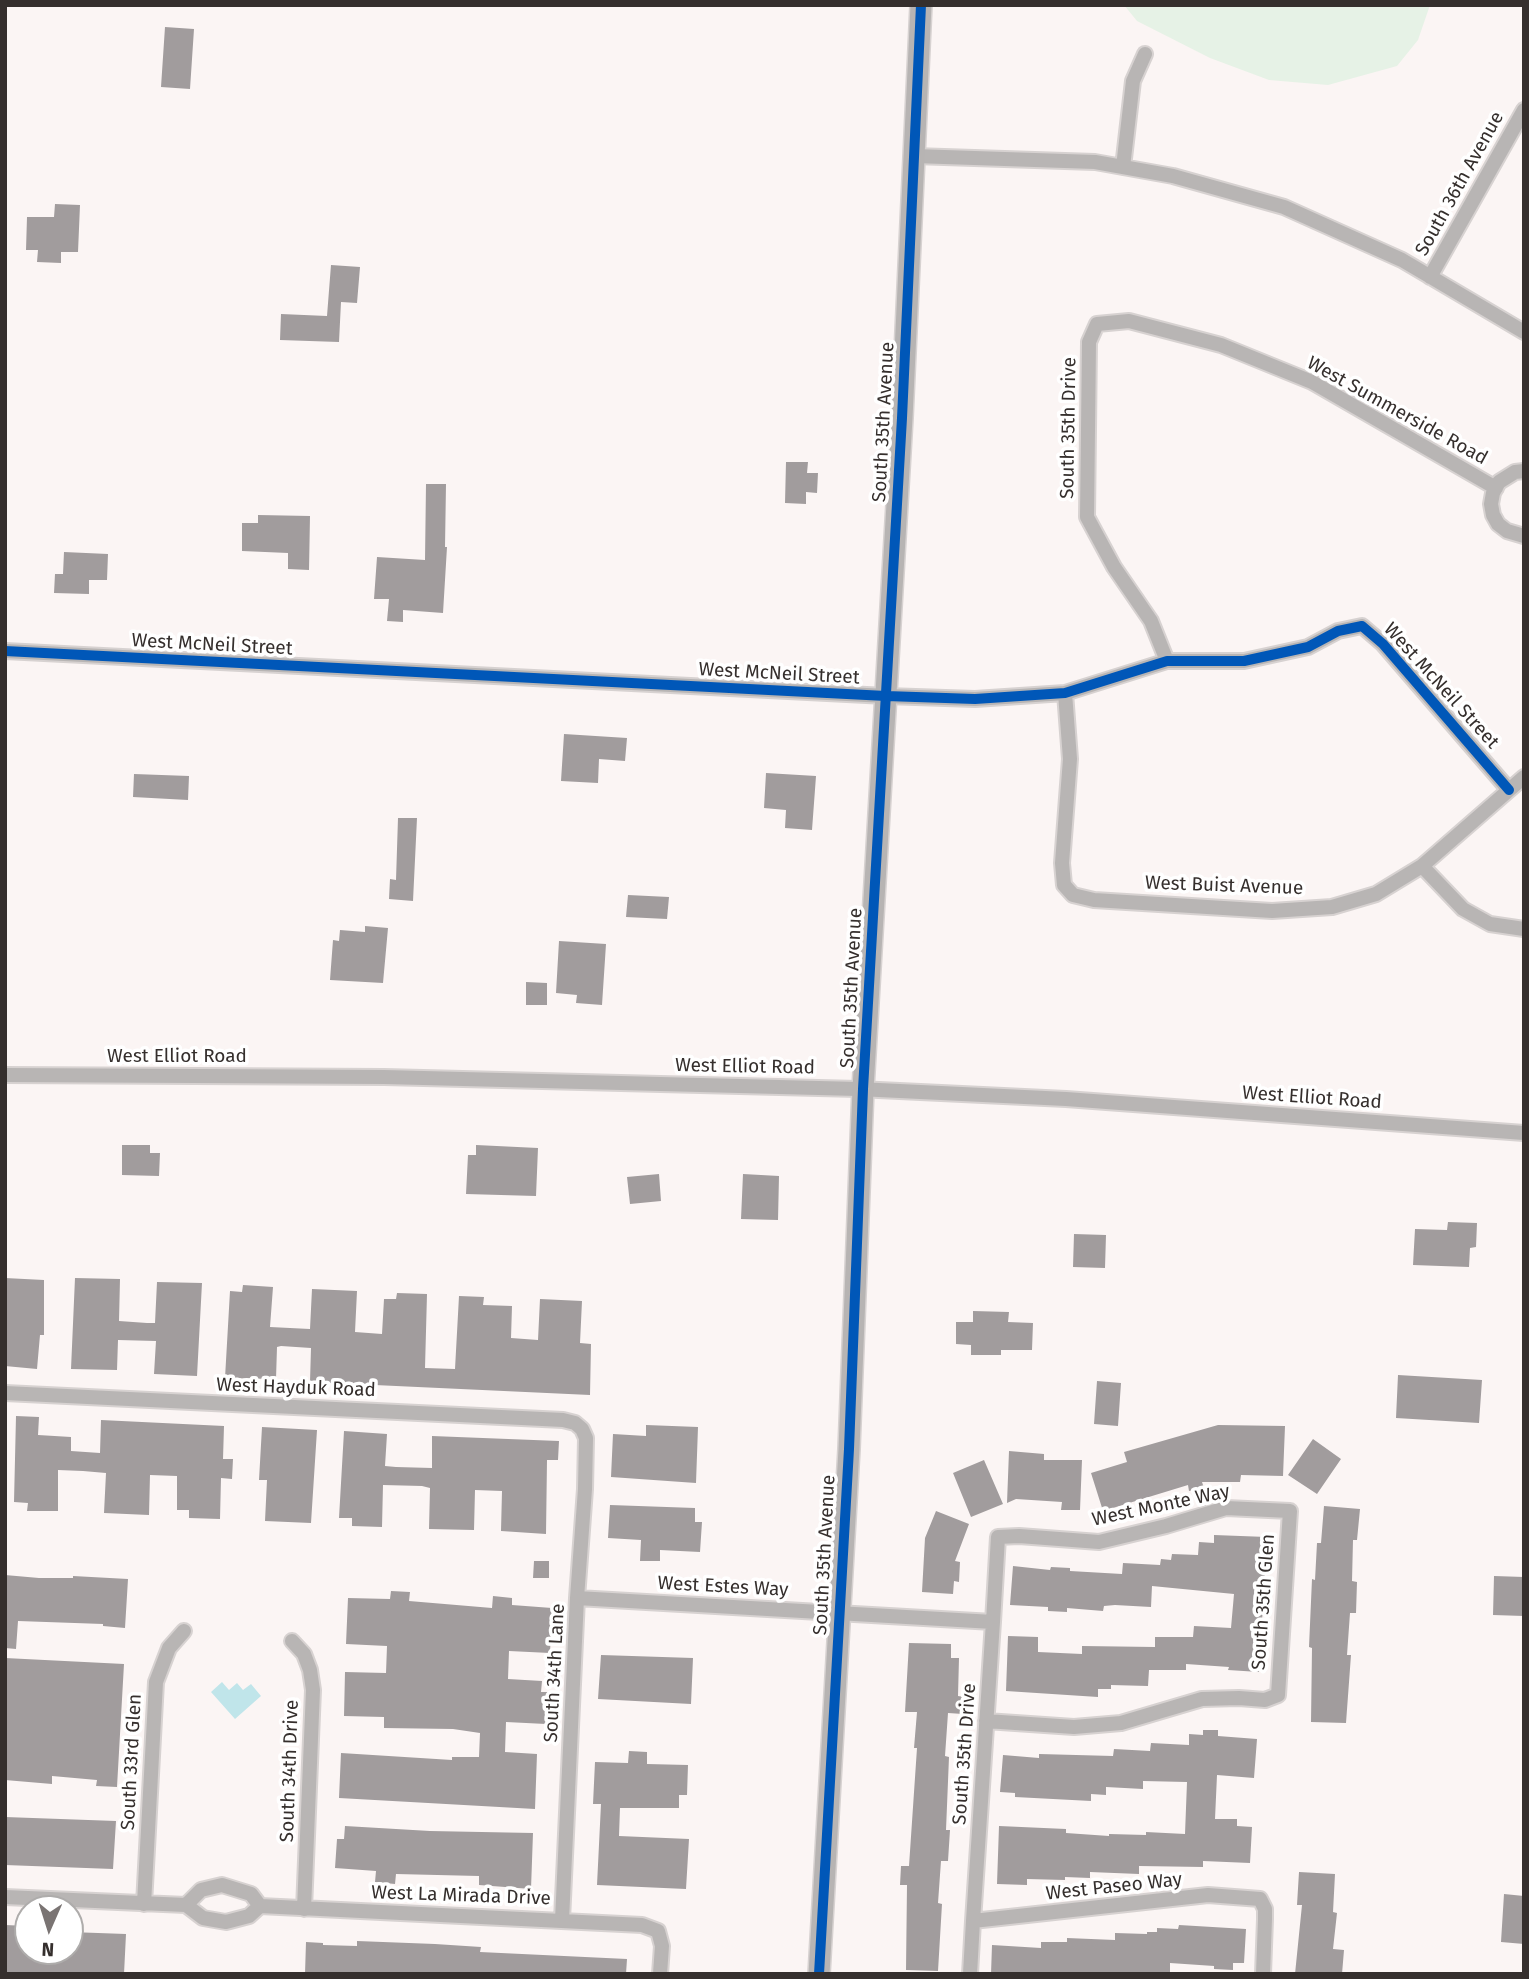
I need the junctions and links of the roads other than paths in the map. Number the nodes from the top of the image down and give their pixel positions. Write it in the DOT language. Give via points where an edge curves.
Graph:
graph roads {
  1 [pos="921,5"];
  2 [pos="1145,54"];
  3 [pos="1524,110"];
  4 [pos="914,156"];
  5 [pos="1123,167"];
  6 [pos="1430,277"];
  7 [pos="1524,332"];
  8 [pos="1089,342"];
  9 [pos="1524,471"];
  10 [pos="1496,488"];
  11 [pos="1524,536"];
  12 [pos="5,651"];
  13 [pos="1167,662"];
  14 [pos="1065,693"];
  15 [pos="887,696"];
  16 [pos="1524,777"];
  17 [pos="1508,790"];
  18 [pos="1422,866"];
  19 [pos="1524,929"];
  20 [pos="5,1075"];
  21 [pos="863,1089"];
  22 [pos="1524,1133"];
  23 [pos="5,1393"];
  24 [pos="582,1429"];
  25 [pos="1290,1511"];
  26 [pos="999,1537"];
  27 [pos="577,1598"];
  28 [pos="839,1613"];
  29 [pos="993,1622"];
  30 [pos="184,1631"];
  31 [pos="292,1641"];
  32 [pos="986,1721"];
  33 [pos="5,1897"];
  34 [pos="144,1904"];
  35 [pos="186,1905"];
  36 [pos="260,1906"];
  37 [pos="304,1909"];
  38 [pos="562,1920"];
  39 [pos="973,1921"];
  40 [pos="660,1974"];
  41 [pos="819,1974"];
  42 [pos="970,1974"];
  43 [pos="1263,1974"];
  1 -- 4 [label="street, South 35th Avenue"];
  2 -- 5 [label="street" via="1133,80"];
  3 -- 6 [label="street, South 36th Avenue"];
  4 -- 5 [label="street" via="1095,162"];
  4 -- 15 [label="street, South 35th Avenue"];
  5 -- 6 [label="street" via="1284,206"];
  6 -- 7 [label="street"];
  8 -- 10 [label="street, West Summerside Road" via="1097,324 1129,321 1221,345 1312,382"];
  8 -- 13 [label="street, South 35th Drive" via="1087,517 1151,621"];
  9 -- 10 [label="street" via="1505,477"];
  10 -- 11 [label="street" via="1491,504 1498,524"];
  12 -- 15 [label="street, West McNeil Street"];
  13 -- 14 [label="street, West McNeil Street"];
  13 -- 17 [label="street, West McNeil Street" via="1244,661 1308,647 1338,631 1362,626 1383,644"];
  14 -- 15 [label="street, West McNeil Street" via="975,699"];
  14 -- 18 [label="street, West Buist Avenue" via="1070,759 1062,863 1064,884 1073,895 1272,911 1332,907 1376,894"];
  15 -- 21 [label="street, South 35th Avenue"];
  16 -- 17 [label="street, West Buist Avenue"];
  17 -- 18 [label="street, West Buist Avenue"];
  18 -- 19 [label="street" via="1463,909 1490,923"];
  20 -- 21 [label="street, West Elliot Road" via="384,1077"];
  21 -- 22 [label="street, West Elliot Road" via="1066,1099"];
  21 -- 28 [label="street, South 35th Avenue"];
  23 -- 24 [label="street, West Hayduk Road" via="563,1420"];
  24 -- 27 [label="street, South 34th Lane" via="586,1452"];
  25 -- 26 [label="street, West Monte Way" via="1226,1508 1099,1542"];
  25 -- 32 [label="street, South 35th Glen" via="1278,1695 1265,1700 1202,1699 1121,1723 1074,1727"];
  26 -- 29 [label="street, South 35th Drive"];
  27 -- 28 [label="street, West Estes Way"];
  27 -- 38 [label="street, South 34th Lane"];
  28 -- 29 [label="street, West Estes Way"];
  28 -- 41 [label="street, South 35th Avenue"];
  29 -- 32 [label="street, South 35th Drive"];
  30 -- 34 [label="street, South 33rd Glen" via="170,1648 156,1682"];
  31 -- 37 [label="street, South 34th Drive" via="304,1654 313,1690"];
  32 -- 39 [label="street, South 35th Drive"];
  33 -- 34 [label="street"];
  34 -- 35 [label="street"];
  35 -- 36 [label="street" via="203,1918 226,1922 248,1916"];
  35 -- 36 [label="street, West La Mirada Drive" via="201,1891 222,1885 251,1894"];
  36 -- 37 [label="street, West La Mirada Drive"];
  37 -- 38 [label="street, West La Mirada Drive"];
  38 -- 40 [label="street, West La Mirada Drive" via="642,1925 658,1931"];
  39 -- 42 [label="street, South 35th Drive"];
  39 -- 43 [label="street, West Paseo Way" via="1208,1895 1260,1899 1265,1909"];
}
